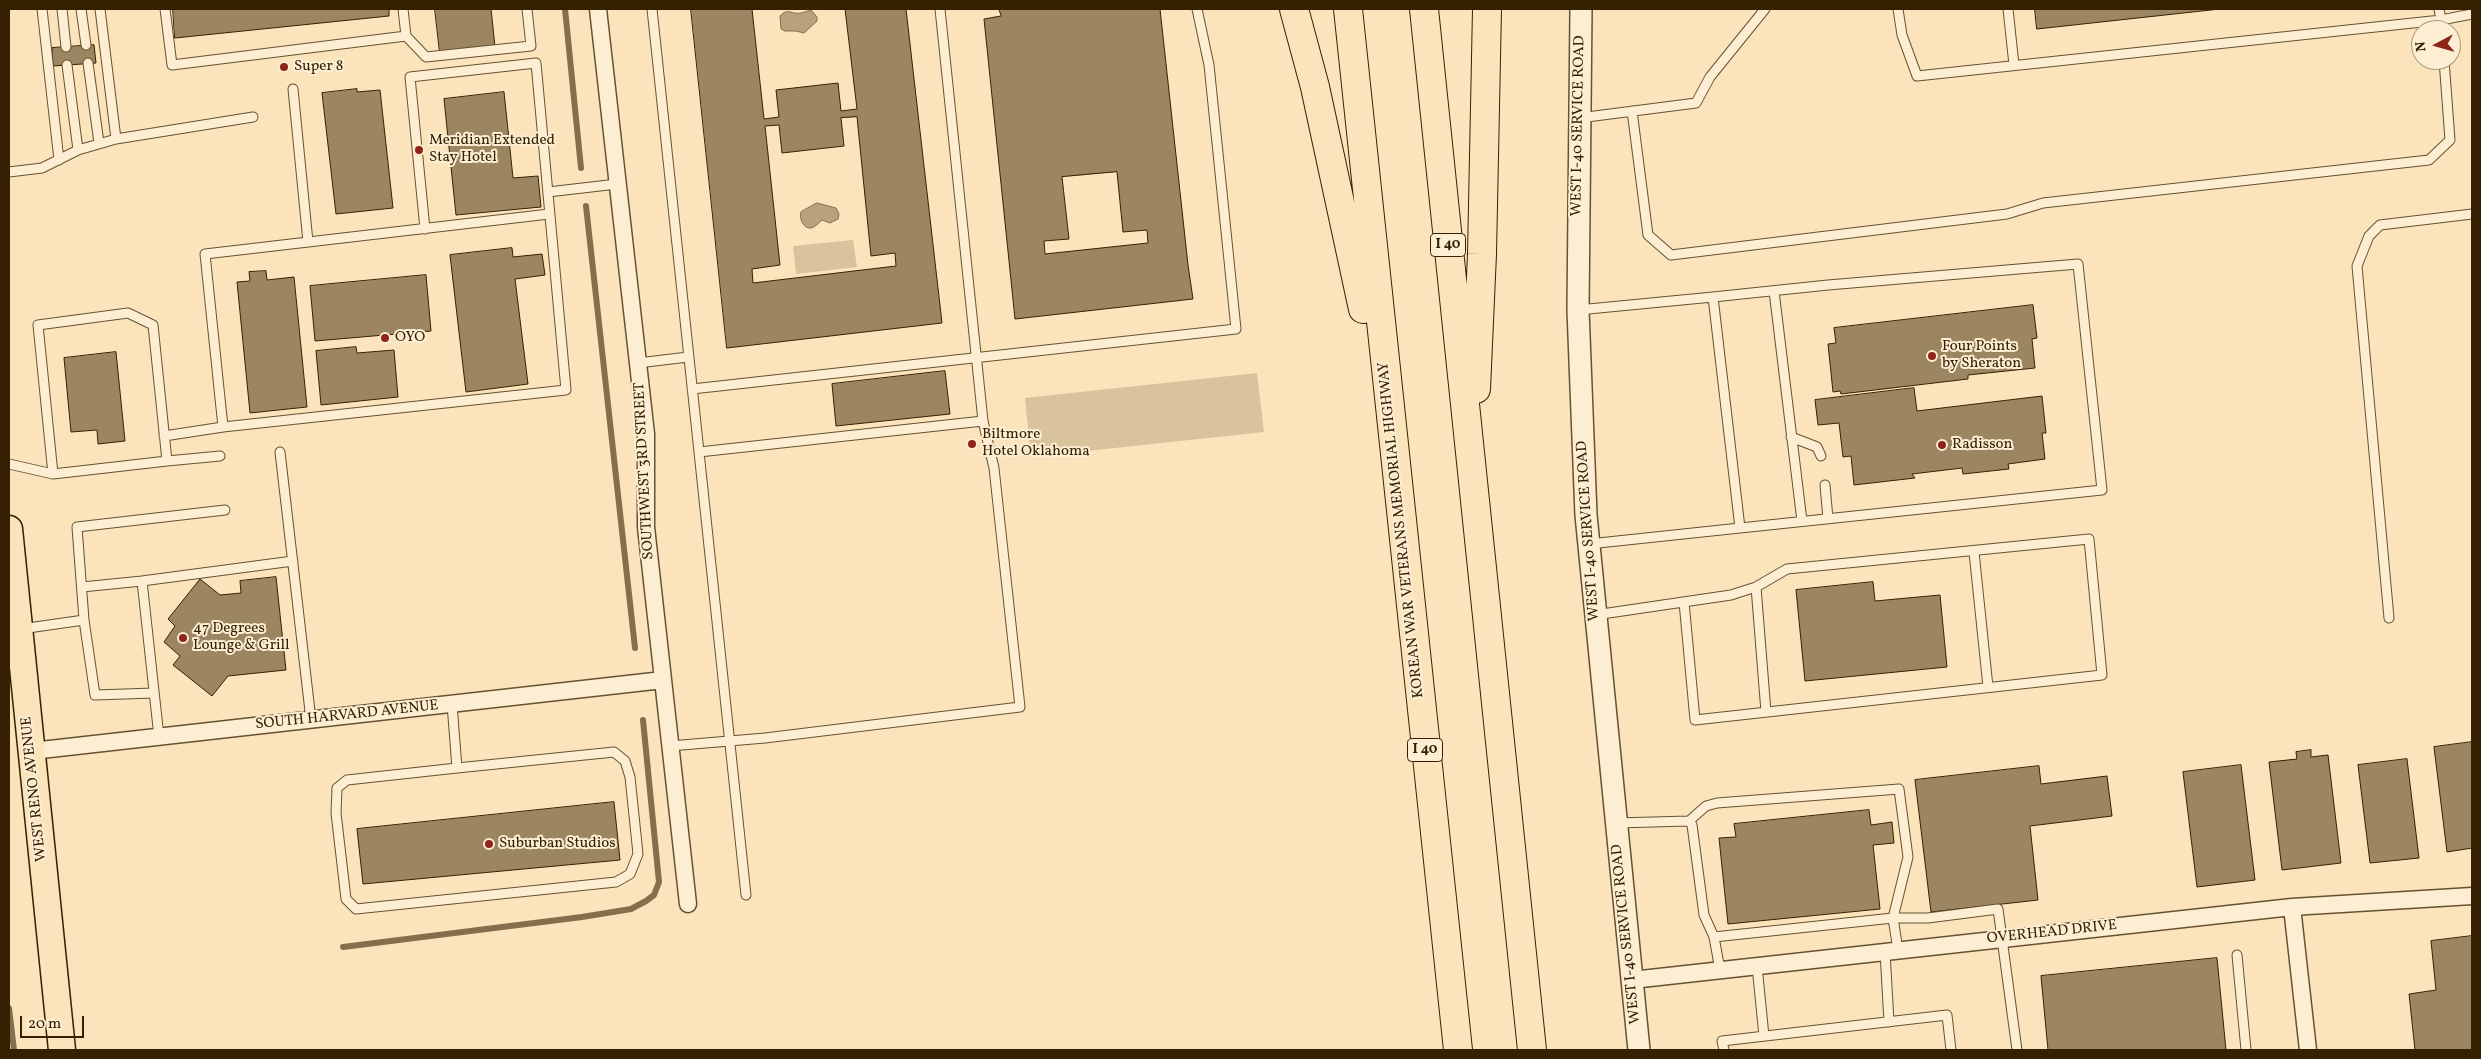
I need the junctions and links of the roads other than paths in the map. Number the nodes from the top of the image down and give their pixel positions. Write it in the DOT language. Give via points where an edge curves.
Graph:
graph roads {
  1 [pos="42,9"];
  2 [pos="62,9"];
  3 [pos="81,9"];
  4 [pos="100,9"];
  5 [pos="165,9"];
  6 [pos="403,9"];
  7 [pos="527,9"];
  8 [pos="598,9"];
  9 [pos="652,9"];
  10 [pos="940,9"];
  11 [pos="1197,9"];
  12 [pos="1294,9"];
  13 [pos="1348,9"];
  14 [pos="1424,9"];
  15 [pos="1487,9"];
  16 [pos="1581,9"];
  17 [pos="1765,9"];
  18 [pos="1898,9"];
  19 [pos="2008,9"];
  20 [pos="2439,9"];
  21 [pos="2472,14"];
  22 [pos="2440,20"];
  23 [pos="2411,23"];
  24 [pos="406,36"];
  25 [pos="86,45"];
  26 [pos="66,47"];
  27 [pos="88,64"];
  28 [pos="68,65"];
  29 [pos="2014,65"];
  30 [pos="2445,70"];
  31 [pos="293,90"];
  32 [pos="1632,111"];
  33 [pos="253,117"];
  34 [pos="1579,118"];
  35 [pos="116,139"];
  36 [pos="100,144"];
  37 [pos="78,150"];
  38 [pos="59,160"];
  39 [pos="9,172"];
  40 [pos="617,184"];
  41 [pos="548,192"];
  42 [pos="549,214"];
  43 [pos="2472,214"];
  44 [pos="425,229"];
  45 [pos="308,242"];
  46 [pos="1774,290"];
  47 [pos="1713,297"];
  48 [pos="1578,310"];
  49 [pos="976,356"];
  50 [pos="688,357"];
  51 [pos="638,363"];
  52 [pos="692,389"];
  53 [pos="983,421"];
  54 [pos="223,428"];
  55 [pos="164,436"];
  56 [pos="1792,436"];
  57 [pos="1393,450"];
  58 [pos="280,452"];
  59 [pos="699,452"];
  60 [pos="220,456"];
  61 [pos="1821,456"];
  62 [pos="167,461"];
  63 [pos="9,464"];
  64 [pos="54,474"];
  65 [pos="1472,481"];
  66 [pos="1825,485"];
  67 [pos="225,510"];
  68 [pos="1828,519"];
  69 [pos="1802,522"];
  70 [pos="1740,528"];
  71 [pos="9,529"];
  72 [pos="1588,544"];
  73 [pos="1974,552"];
  74 [pos="293,561"];
  75 [pos="142,581"];
  76 [pos="82,587"];
  77 [pos="1756,587"];
  78 [pos="1684,602"];
  79 [pos="1595,615"];
  80 [pos="2389,618"];
  81 [pos="84,620"];
  82 [pos="19,629"];
  83 [pos="663,680"];
  84 [pos="1988,687"];
  85 [pos="154,693"];
  86 [pos="452,704"];
  87 [pos="1766,712"];
  88 [pos="310,720"];
  89 [pos="159,736"];
  90 [pos="730,740"];
  91 [pos="670,746"];
  92 [pos="32,751"];
  93 [pos="457,768"];
  94 [pos="1689,821"];
  95 [pos="1616,823"];
  96 [pos="746,895"];
  97 [pos="2472,896"];
  98 [pos="688,904"];
  99 [pos="2292,907"];
  100 [pos="1893,918"];
  101 [pos="1714,937"];
  102 [pos="2003,939"];
  103 [pos="1892,951"];
  104 [pos="2237,954"];
  105 [pos="1758,966"];
  106 [pos="1720,970"];
  107 [pos="1632,980"];
  108 [pos="1889,1022"];
  109 [pos="1764,1036"];
  110 [pos="62,1050"];
  111 [pos="1458,1050"];
  112 [pos="1532,1050"];
  113 [pos="1639,1050"];
  114 [pos="1724,1050"];
  115 [pos="1951,1050"];
  116 [pos="2017,1050"];
  117 [pos="2246,1050"];
  118 [pos="2308,1050"];
  1 -- 38 [label="lane"];
  2 -- 26 [label="lane"];
  3 -- 25 [label="lane"];
  4 -- 35 [label="lane"];
  5 -- 24 [label="lane" via="172,65"];
  6 -- 24 [label="lane"];
  7 -- 24 [label="lane" via="531,46 426,57"];
  8 -- 40 [label="street, SOUTHWEST 3RD STREET"];
  9 -- 50 [label="lane"];
  10 -- 49 [label="lane"];
  11 -- 49 [label="lane" via="1210,65 1236,329"];
  12 -- 57 [label="highway" via="1316,87"];
  13 -- 57 [label="highway, KOREAN WAR VETERANS MEMORIAL HIGHWAY / I 40"];
  14 -- 65 [label="highway, I 40"];
  15 -- 65 [label="highway" via="1482,254"];
  16 -- 34 [label="street, WEST I-40 SERVICE ROAD"];
  17 -- 32 [label="lane" via="1710,77 1696,103"];
  18 -- 29 [label="lane" via="1902,36 1917,76"];
  19 -- 29 [label="lane"];
  20 -- 22 [label="lane"];
  21 -- 22 [label="lane"];
  23 -- 29 [label="lane"];
  27 -- 36 [label="lane"];
  28 -- 37 [label="lane"];
  30 -- 32 [label="lane" via="2450,140 2429,160 2043,203 2008,214 1671,255 1648,235"];
  31 -- 45 [label="lane"];
  32 -- 34 [label="lane"];
  33 -- 35 [label="lane"];
  34 -- 48 [label="street, WEST I-40 SERVICE ROAD"];
  35 -- 36 [label="lane"];
  36 -- 37 [label="lane"];
  37 -- 38 [label="lane"];
  38 -- 39 [label="lane" via="42,168"];
  40 -- 41 [label="lane"];
  40 -- 51 [label="street, SOUTHWEST 3RD STREET"];
  41 -- 42 [label="lane"];
  41 -- 44 [label="lane" via="536,63 410,77"];
  42 -- 44 [label="lane"];
  42 -- 54 [label="lane" via="566,390"];
  43 -- 80 [label="lane" via="2380,224 2369,236 2357,266"];
  44 -- 45 [label="lane"];
  45 -- 54 [label="lane" via="204,254"];
  46 -- 47 [label="lane"];
  46 -- 56 [label="lane"];
  46 -- 68 [label="lane" via="2078,264 2102,490"];
  47 -- 48 [label="lane"];
  47 -- 70 [label="lane"];
  48 -- 72 [label="street, WEST I-40 SERVICE ROAD"];
  49 -- 52 [label="lane"];
  49 -- 53 [label="lane"];
  50 -- 51 [label="lane"];
  50 -- 52 [label="lane"];
  51 -- 83 [label="street, SOUTHWEST 3RD STREET" via="646,434 646,527"];
  52 -- 59 [label="lane"];
  53 -- 59 [label="lane"];
  53 -- 90 [label="lane" via="994,468 1020,707"];
  54 -- 55 [label="lane"];
  55 -- 62 [label="lane"];
  55 -- 64 [label="lane" via="152,325 128,313 38,325"];
  56 -- 61 [label="lane" via="1817,448"];
  56 -- 69 [label="lane"];
  57 -- 111 [label="highway, KOREAN WAR VETERANS MEMORIAL HIGHWAY / I 40"];
  58 -- 74 [label="lane"];
  59 -- 90 [label="lane"];
  60 -- 62 [label="lane"];
  62 -- 64 [label="lane"];
  63 -- 64 [label="lane"];
  65 -- 112 [label="highway, I 40"];
  66 -- 68 [label="lane"];
  67 -- 76 [label="lane" via="77,527"];
  68 -- 69 [label="lane"];
  69 -- 70 [label="lane"];
  70 -- 72 [label="lane"];
  71 -- 82 [label="main road, WEST RENO AVENUE"];
  72 -- 79 [label="street, WEST I-40 SERVICE ROAD"];
  73 -- 77 [label="lane" via="1787,569"];
  73 -- 84 [label="lane"];
  73 -- 84 [label="lane" via="2089,539 2102,675"];
  74 -- 75 [label="lane"];
  74 -- 88 [label="lane"];
  75 -- 76 [label="lane"];
  75 -- 85 [label="lane"];
  76 -- 81 [label="lane"];
  77 -- 78 [label="lane" via="1731,595"];
  77 -- 87 [label="lane"];
  78 -- 79 [label="lane"];
  78 -- 87 [label="lane" via="1696,720"];
  79 -- 95 [label="street, WEST I-40 SERVICE ROAD"];
  81 -- 82 [label="lane"];
  81 -- 85 [label="lane" via="95,695"];
  82 -- 92 [label="main road, WEST RENO AVENUE"];
  83 -- 86 [label="street, SOUTH HARVARD AVENUE"];
  83 -- 91 [label="street, SOUTHWEST 3RD STREET"];
  84 -- 87 [label="lane"];
  85 -- 89 [label="lane"];
  86 -- 88 [label="street, SOUTH HARVARD AVENUE"];
  86 -- 93 [label="lane"];
  88 -- 89 [label="street, SOUTH HARVARD AVENUE"];
  89 -- 92 [label="street, SOUTH HARVARD AVENUE"];
  90 -- 91 [label="lane"];
  90 -- 96 [label="lane"];
  91 -- 98 [label="street, SOUTHWEST 3RD STREET"];
  92 -- 110 [label="main road, WEST RENO AVENUE"];
  93 -- 93 [label="lane" via="347,780 337,788 336,813 346,899 356,909 616,882 630,874 638,854 630,777 625,761 614,752"];
  94 -- 95 [label="lane"];
  94 -- 100 [label="lane" via="1706,806 1717,803 1899,789 1908,857"];
  94 -- 101 [label="lane" via="1704,915"];
  95 -- 107 [label="street, WEST I-40 SERVICE ROAD"];
  97 -- 99 [label="street, OVERHEAD DRIVE"];
  99 -- 102 [label="street, OVERHEAD DRIVE"];
  99 -- 118 [label="street"];
  100 -- 101 [label="lane"];
  100 -- 102 [label="lane" via="1928,918 1998,909"];
  100 -- 103 [label="lane"];
  101 -- 106 [label="lane"];
  102 -- 103 [label="street, OVERHEAD DRIVE"];
  102 -- 116 [label="lane"];
  103 -- 105 [label="street, OVERHEAD DRIVE"];
  103 -- 108 [label="lane"];
  104 -- 117 [label="lane"];
  105 -- 106 [label="street, OVERHEAD DRIVE"];
  105 -- 109 [label="lane"];
  106 -- 107 [label="street, OVERHEAD DRIVE"];
  107 -- 113 [label="street, WEST I-40 SERVICE ROAD"];
  108 -- 109 [label="lane"];
  108 -- 115 [label="lane" via="1947,1015"];
  109 -- 114 [label="lane" via="1722,1041"];
}
